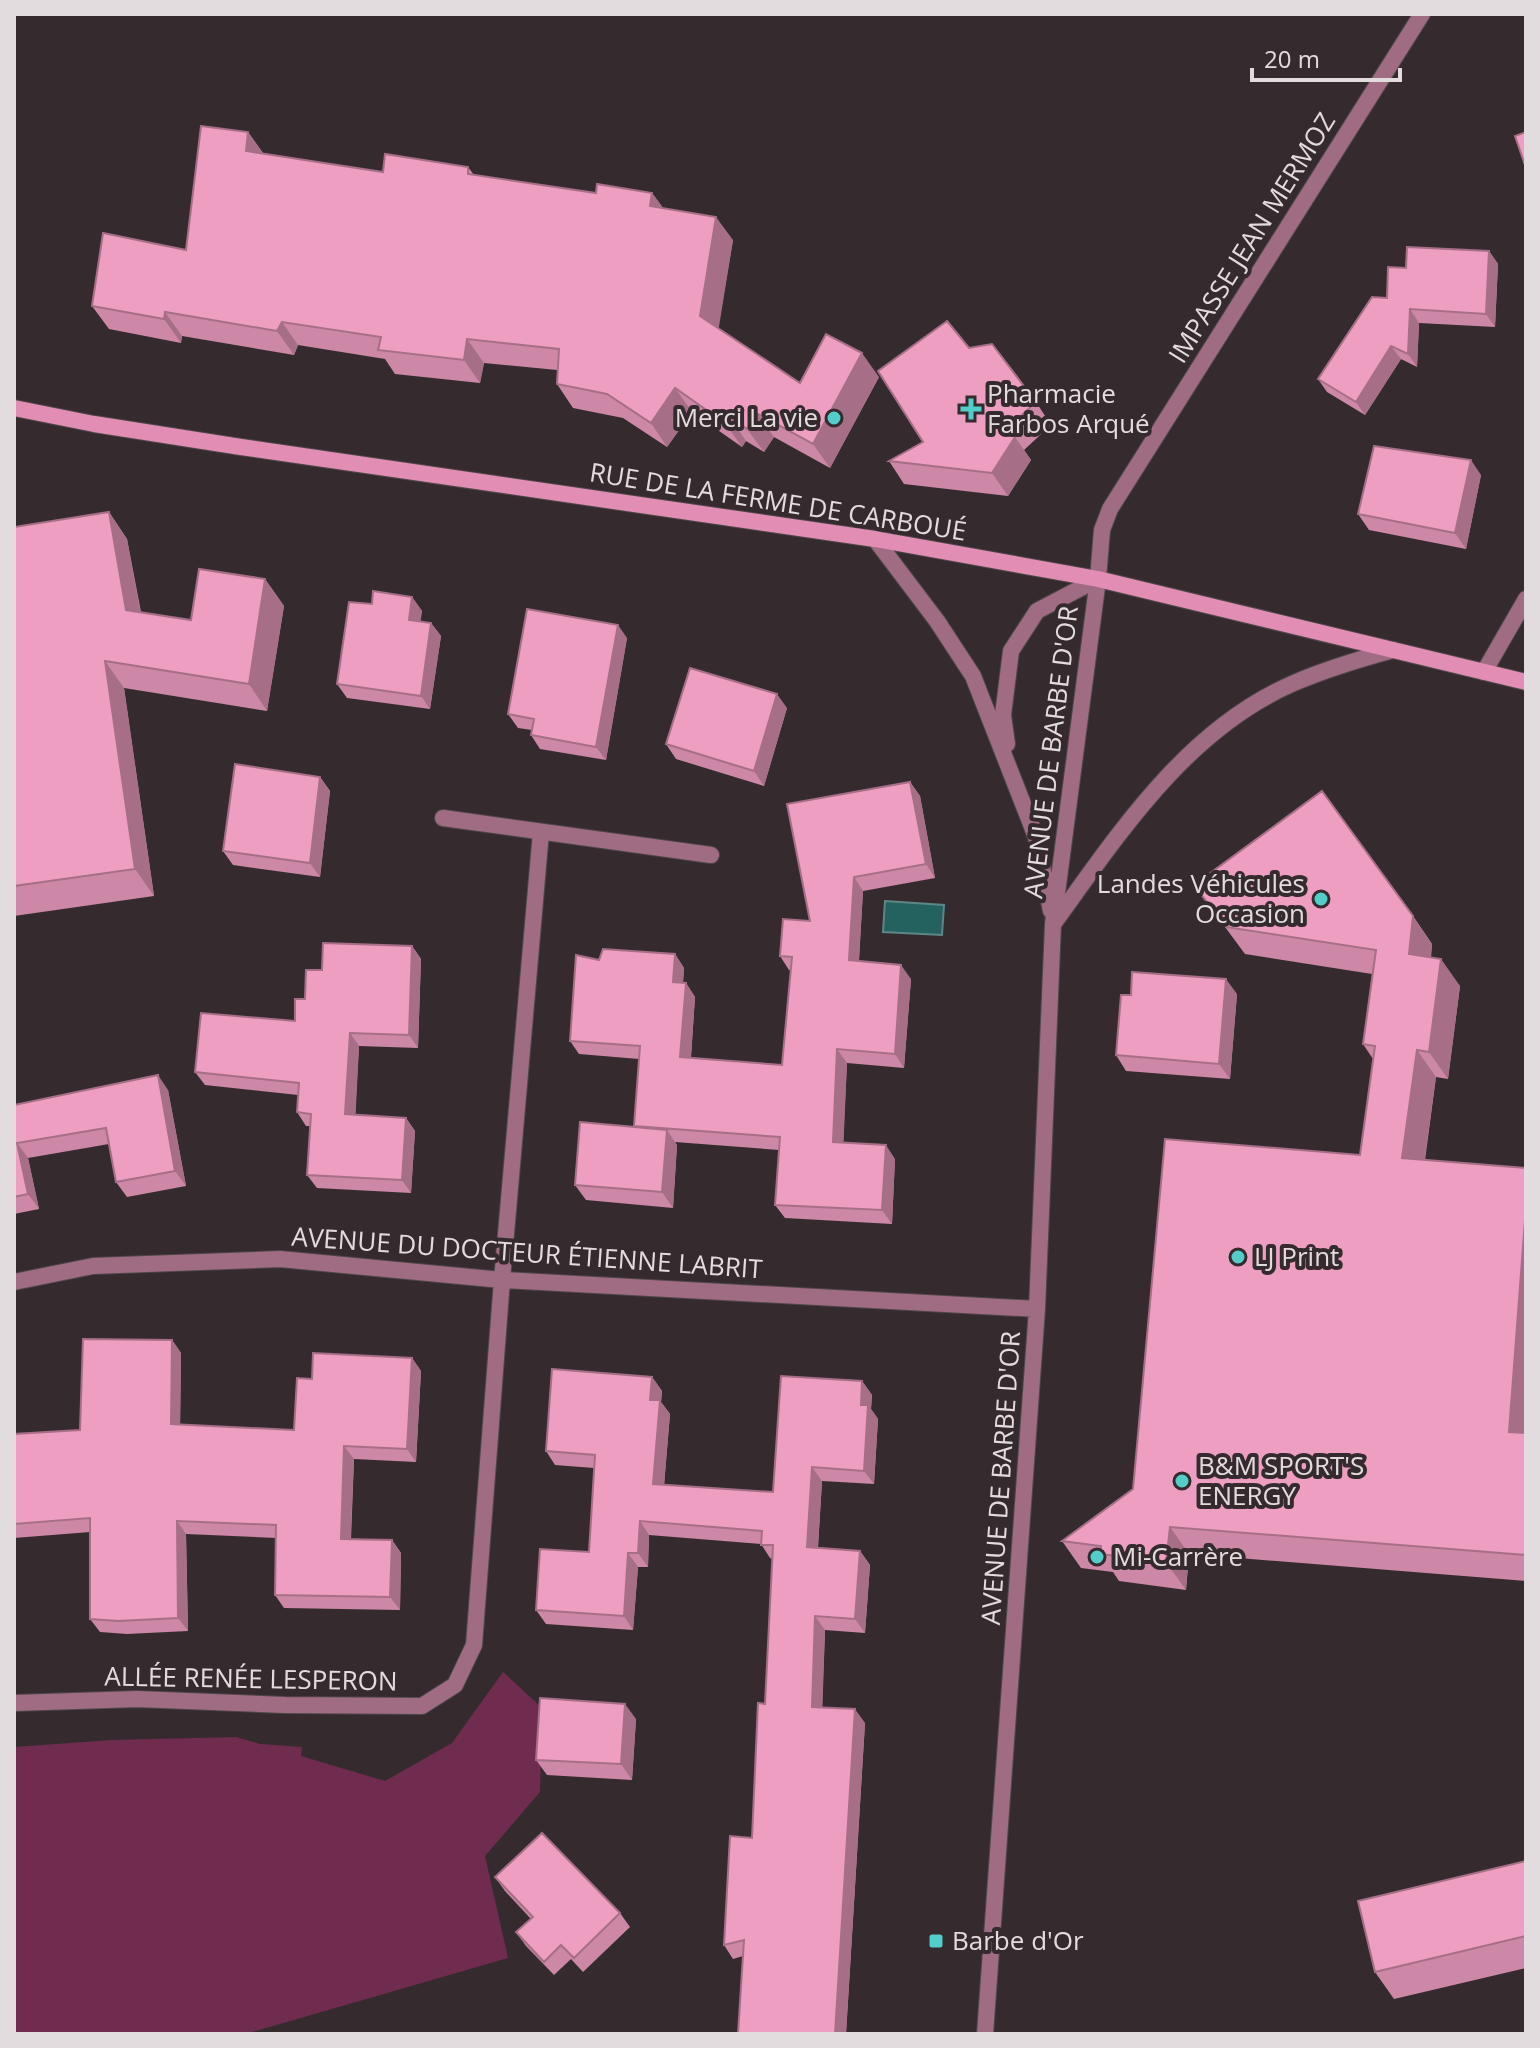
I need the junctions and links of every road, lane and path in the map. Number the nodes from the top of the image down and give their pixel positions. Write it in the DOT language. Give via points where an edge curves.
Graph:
graph roads {
  1 [pos="1422,14"];
  2 [pos="14,408"];
  3 [pos="875,539"];
  4 [pos="1098,579"];
  5 [pos="1526,599"];
  6 [pos="1393,650"];
  7 [pos="1484,672"];
  8 [pos="1526,682"];
  9 [pos="1009,765"];
  10 [pos="443,818"];
  11 [pos="541,832"];
  12 [pos="711,855"];
  13 [pos="1053,924"];
  14 [pos="502,1280"];
  15 [pos="14,1282"];
  16 [pos="1037,1309"];
  17 [pos="14,1703"];
  18 [pos="985,2034"];
  1 -- 4 [label="street, IMPASSE JEAN MERMOZ" via="1110,509 1102,530"];
  2 -- 3 [label="street, RUE DE LA FERME DE CARBOUÉ" via="241,447"];
  3 -- 4 [label="street, RUE DE LA FERME DE CARBOUÉ"];
  3 -- 9 [label="street, AVENUE DE BARBE D'OR" via="973,676"];
  4 -- 6 [label="street, RUE DE LA FERME DE CARBOUÉ"];
  4 -- 9 [label="street, AVENUE DE BARBE D'OR" via="1037,611 1011,651 1003,715"];
  4 -- 13 [label="street, AVENUE DE BARBE D'OR"];
  5 -- 7 [label="street"];
  6 -- 7 [label="street, RUE DE LA FERME DE CARBOUÉ"];
  6 -- 13 [label="street, AVENUE DE BARBE D'OR" via="1292,683 1197,747 1127,821"];
  7 -- 8 [label="street, RUE DE LA FERME DE CARBOUÉ"];
  9 -- 13 [label="street, AVENUE DE BARBE D'OR" via="1036,837"];
  10 -- 11 [label="street"];
  11 -- 12 [label="street"];
  11 -- 14 [label="street, ALLÉE RENÉE LESPERON"];
  13 -- 16 [label="street, AVENUE DE BARBE D'OR"];
  14 -- 15 [label="street, AVENUE DU DOCTEUR ÉTIENNE LABRIT" via="280,1259 93,1266"];
  14 -- 16 [label="street, AVENUE DU DOCTEUR ÉTIENNE LABRIT"];
  14 -- 17 [label="street, ALLÉE RENÉE LESPERON" via="474,1645 455,1685 422,1706 137,1699"];
  16 -- 18 [label="street, AVENUE DE BARBE D'OR"];
}
